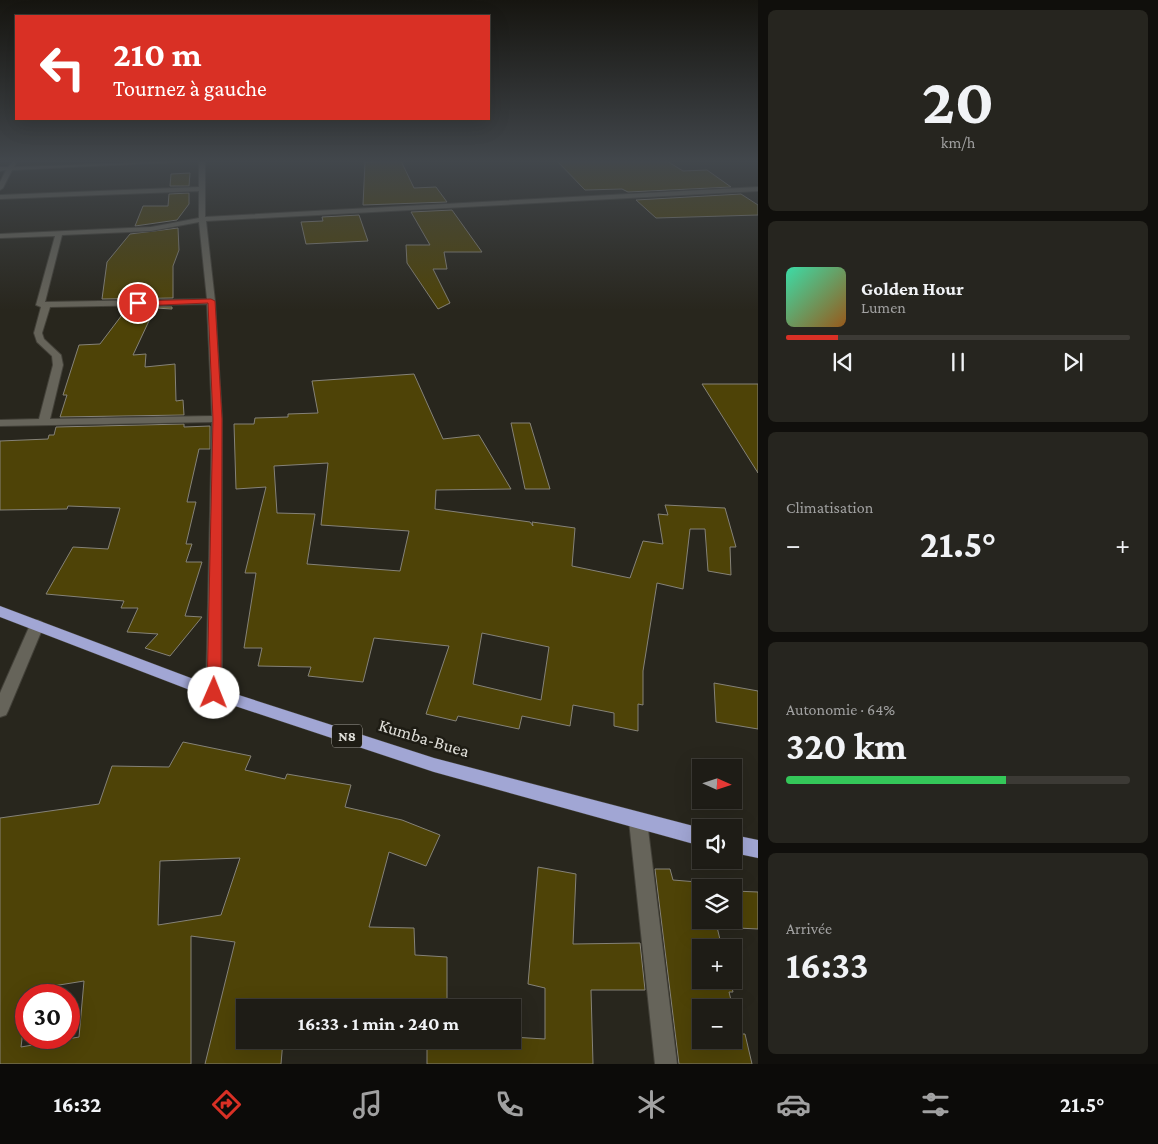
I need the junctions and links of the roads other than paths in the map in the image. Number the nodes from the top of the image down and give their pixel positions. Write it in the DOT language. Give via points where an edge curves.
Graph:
graph roads {
  1 [pos="202,211"];
  2 [pos="362,211"];
  3 [pos="202,219"];
  4 [pos="59,233"];
  5 [pos="0,236"];
  6 [pos="211,301"];
  7 [pos="46,306"];
  8 [pos="217,419"];
  9 [pos="44,422"];
  10 [pos="0,423"];
  11 [pos="0,611"];
  12 [pos="37,625"];
  13 [pos="214,693"];
  14 [pos="0,711"];
  15 [pos="638,821"];
  16 [pos="692,835"];
  17 [pos="742,846"];
  18 [pos="758,849"];
  19 [pos="666,1064"];
  1 -- 3 [label="street"];
  2 -- 3 [label="street"];
  3 -- 4 [label="street" via="151,229"];
  3 -- 6 [label="street"];
  4 -- 5 [label="street"];
  4 -- 7 [label="street" via="40,302"];
  6 -- 7 [label="street"];
  6 -- 8 [label="street"];
  7 -- 9 [label="street" via="38,334 56,355 58,365"];
  8 -- 9 [label="street"];
  8 -- 13 [label="street"];
  9 -- 10 [label="street"];
  11 -- 12 [label="highway, Kumba-Buea / N8"];
  12 -- 13 [label="highway, Kumba-Buea / N8"];
  12 -- 14 [label="street"];
  13 -- 15 [label="highway, Kumba-Buea / N8" via="434,765"];
  15 -- 16 [label="highway, Kumba-Buea / N8"];
  15 -- 19 [label="street"];
  17 -- 18 [label="highway"];
}
